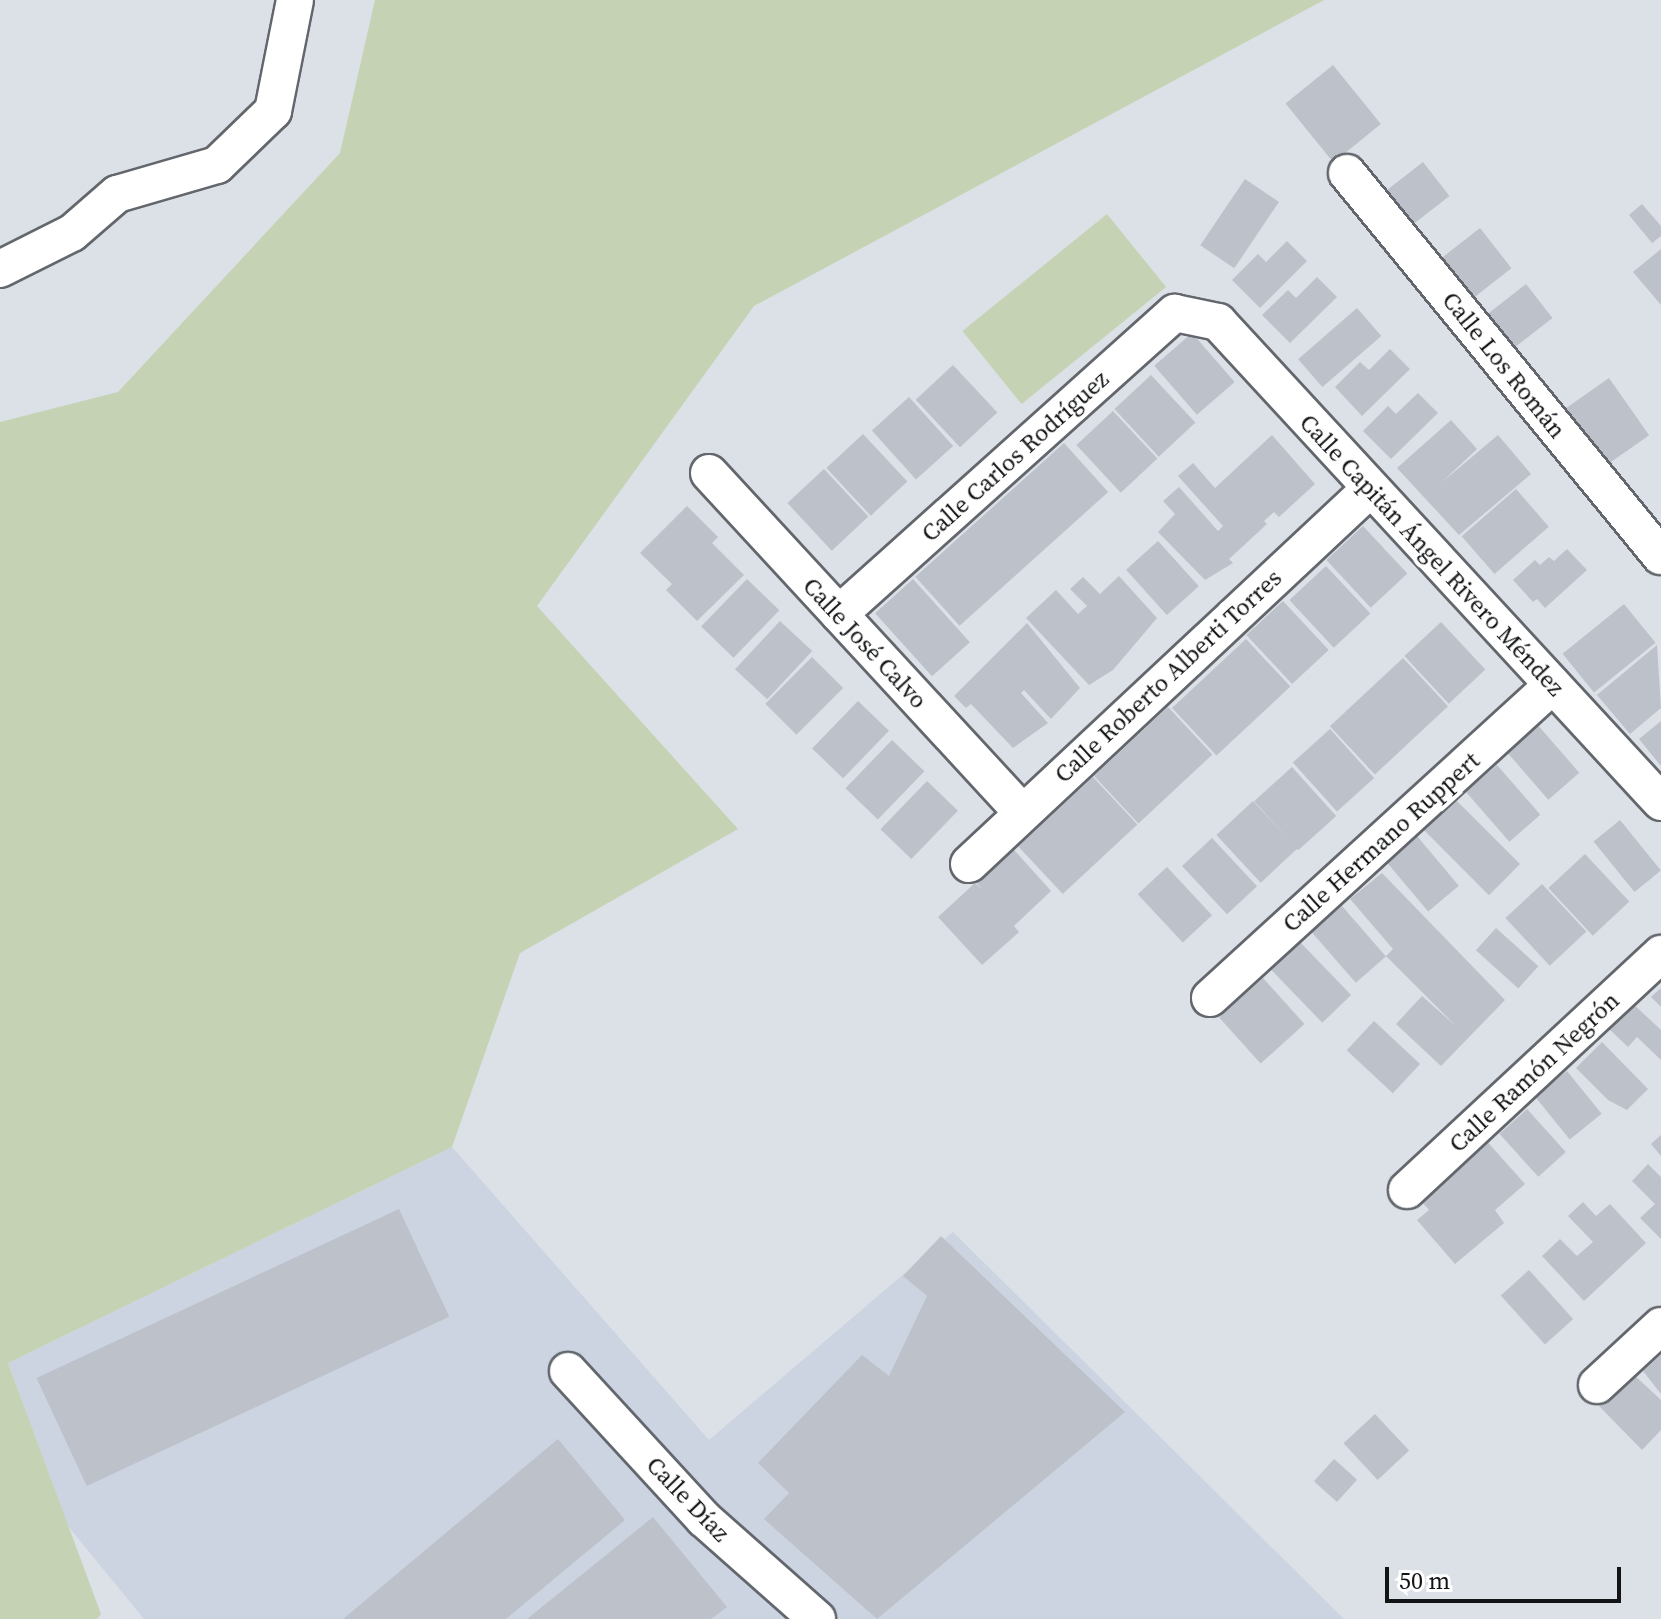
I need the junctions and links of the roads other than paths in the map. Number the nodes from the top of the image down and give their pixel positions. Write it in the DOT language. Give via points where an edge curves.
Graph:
graph roads {
  1 [pos="295,0"];
  2 [pos="1347,173"];
  3 [pos="0,269"];
  4 [pos="1197,318"];
  5 [pos="709,473"];
  6 [pos="1369,490"];
  7 [pos="1661,556"];
  8 [pos="839,614"];
  9 [pos="1553,685"];
  10 [pos="1661,802"];
  11 [pos="1022,812"];
  12 [pos="969,864"];
  13 [pos="1661,954"];
  14 [pos="1210,998"];
  15 [pos="1407,1190"];
  16 [pos="1661,1326"];
  17 [pos="568,1371"];
  18 [pos="1597,1385"];
  19 [pos="817,1619"];
  1 -- 3 [label="street" via="273,111 217,165 117,194 72,233"];
  2 -- 7 [label="street, Calle Los Román"];
  4 -- 6 [label="street, Calle Capitán Ángel Rivero Méndez" via="1218,322"];
  4 -- 8 [label="street, Calle Carlos Rodríguez" via="1175,313"];
  5 -- 8 [label="street, Calle José Calvo"];
  6 -- 9 [label="street, Calle Capitán Ángel Rivero Méndez"];
  6 -- 11 [label="street, Calle Roberto Alberti Torres"];
  8 -- 11 [label="street, Calle José Calvo"];
  9 -- 10 [label="street, Calle Capitán Ángel Rivero Méndez"];
  9 -- 14 [label="street, Calle Hermano Ruppert"];
  11 -- 12 [label="street, Calle Roberto Alberti Torres"];
  13 -- 15 [label="street, Calle Ramón Negrón"];
  16 -- 18 [label="street"];
  17 -- 19 [label="street, Calle Díaz" via="704,1519"];
}
